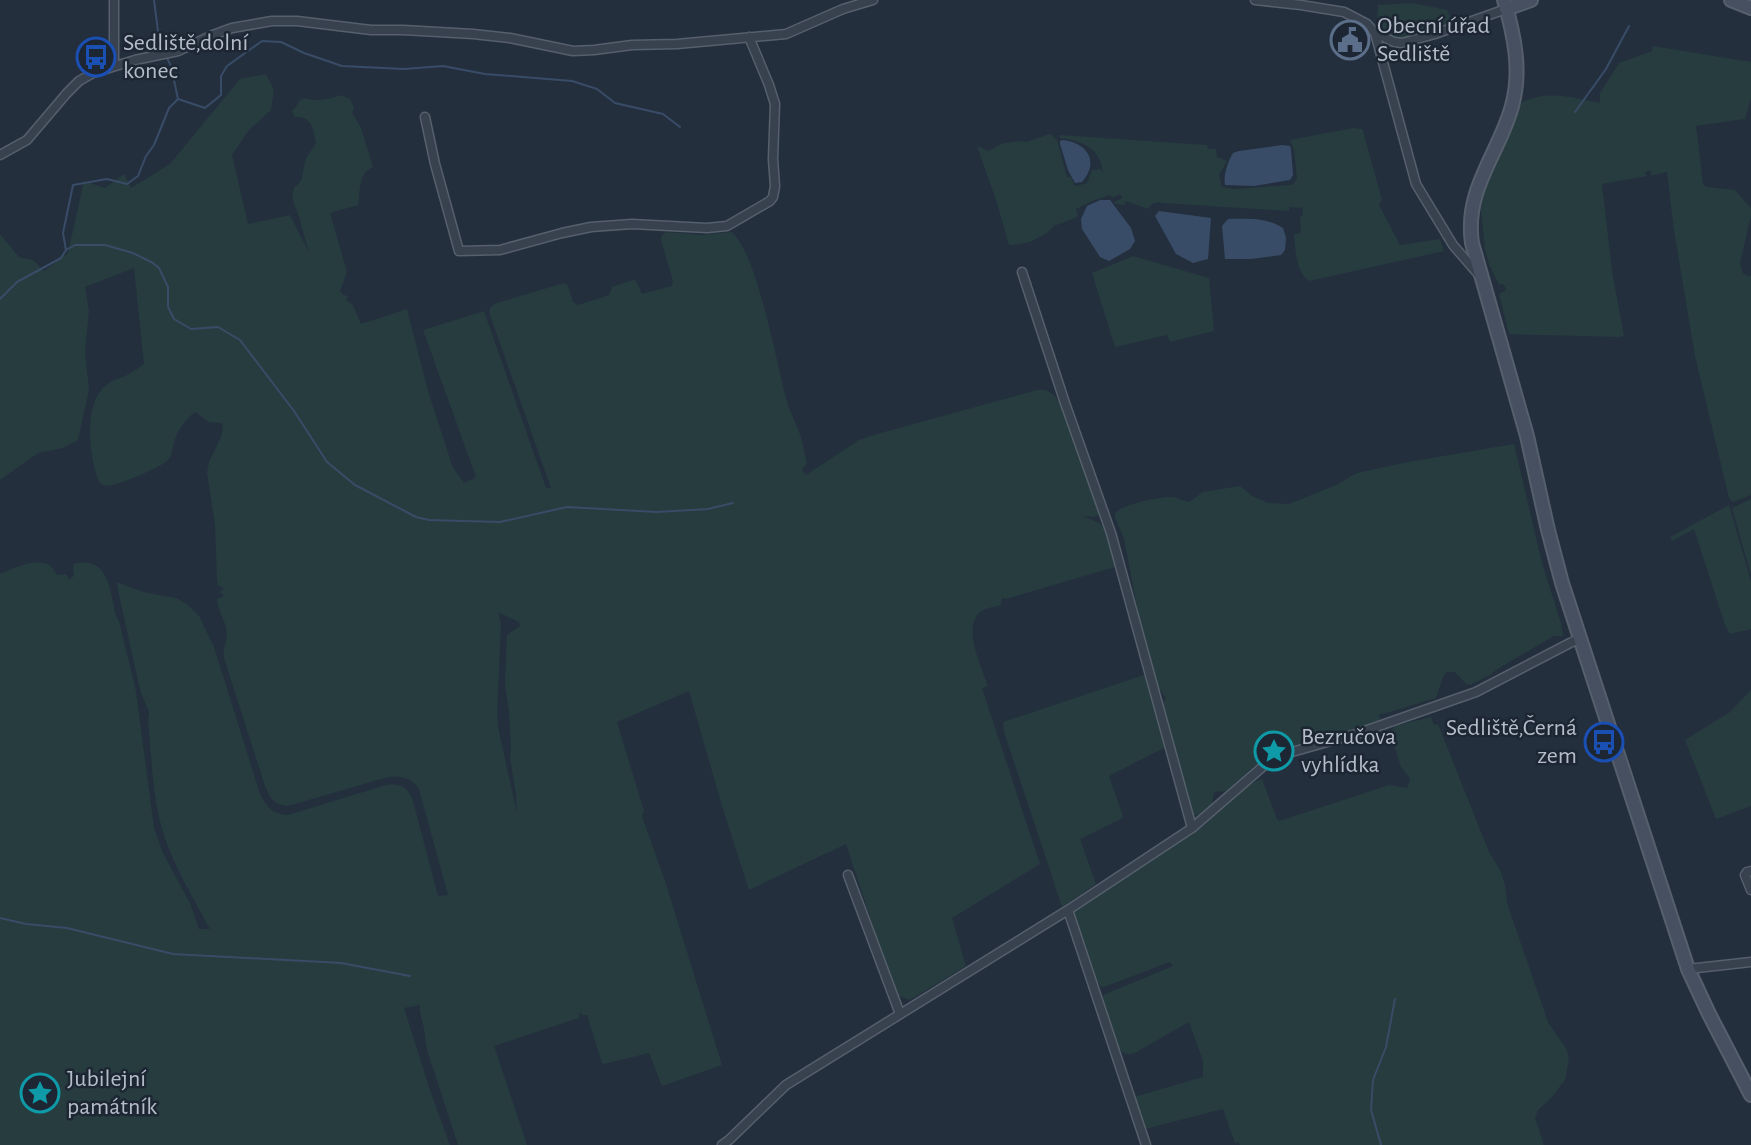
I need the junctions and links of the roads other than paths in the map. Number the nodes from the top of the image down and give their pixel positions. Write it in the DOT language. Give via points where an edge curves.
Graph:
graph roads {
  1 [pos="114,0"];
  2 [pos="873,0"];
  3 [pos="1255,0"];
  4 [pos="1531,0"];
  5 [pos="1731,0"];
  6 [pos="1505,5"];
  7 [pos="1751,8"];
  8 [pos="1375,33"];
  9 [pos="749,37"];
  10 [pos="114,65"];
  11 [pos="425,117"];
  12 [pos="0,155"];
  13 [pos="1022,272"];
  14 [pos="1482,279"];
  15 [pos="1579,639"];
  16 [pos="1192,828"];
  17 [pos="1751,871"];
  18 [pos="848,876"];
  19 [pos="1751,890"];
  20 [pos="1068,910"];
  21 [pos="1751,962"];
  22 [pos="1688,969"];
  23 [pos="900,1014"];
  24 [pos="1751,1095"];
  25 [pos="722,1145"];
  26 [pos="1146,1145"];
  1 -- 10 [label="street"];
  2 -- 9 [label="street" via="786,34"];
  3 -- 8 [label="street" via="1344,12"];
  4 -- 6 [label="main road"];
  5 -- 7 [label="main road"];
  6 -- 8 [label="street" via="1411,42 1394,42"];
  6 -- 14 [label="main road" via="1515,51 1515,90 1509,116 1476,189 1470,218"];
  8 -- 14 [label="street" via="1416,184 1453,245"];
  9 -- 10 [label="street" via="578,51 474,34 272,21 232,28 178,51"];
  9 -- 11 [label="street" via="775,104 775,186 770,201 727,226 591,227 500,250 459,251"];
  10 -- 12 [label="street" via="79,81 27,140"];
  13 -- 16 [label="street" via="1111,533"];
  14 -- 15 [label="main road"];
  15 -- 16 [label="street" via="1476,692 1274,757"];
  15 -- 22 [label="main road"];
  16 -- 20 [label="street"];
  17 -- 19 [label="street" via="1745,875"];
  18 -- 23 [label="street"];
  20 -- 23 [label="street"];
  20 -- 26 [label="street"];
  21 -- 22 [label="street"];
  22 -- 24 [label="main road"];
  23 -- 25 [label="street" via="786,1085"];
}
